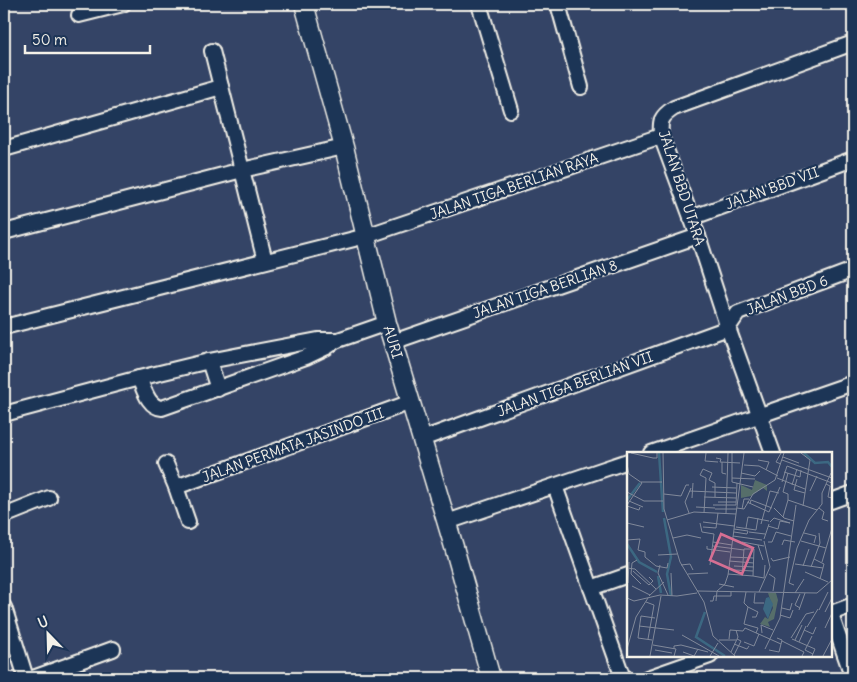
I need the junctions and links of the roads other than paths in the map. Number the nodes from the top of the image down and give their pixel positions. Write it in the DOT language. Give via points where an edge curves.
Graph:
graph roads {
  1 [pos="123,4"];
  2 [pos="304,4"];
  3 [pos="479,4"];
  4 [pos="558,4"];
  5 [pos="79,15"];
  6 [pos="853,44"];
  7 [pos="212,51"];
  8 [pos="221,87"];
  9 [pos="581,87"];
  10 [pos="511,110"];
  11 [pos="662,136"];
  12 [pos="344,147"];
  13 [pos="4,149"];
  14 [pos="853,159"];
  15 [pos="242,170"];
  16 [pos="691,218"];
  17 [pos="4,232"];
  18 [pos="366,236"];
  19 [pos="698,236"];
  20 [pos="265,261"];
  21 [pos="853,270"];
  22 [pos="387,323"];
  23 [pos="4,327"];
  24 [pos="728,328"];
  25 [pos="338,340"];
  26 [pos="393,342"];
  27 [pos="209,361"];
  28 [pos="139,378"];
  29 [pos="853,383"];
  30 [pos="218,388"];
  31 [pos="411,402"];
  32 [pos="4,414"];
  33 [pos="759,416"];
  34 [pos="422,439"];
  35 [pos="655,452"];
  36 [pos="772,452"];
  37 [pos="627,461"];
  38 [pos="166,464"];
  39 [pos="555,486"];
  40 [pos="176,487"];
  41 [pos="853,493"];
  42 [pos="49,498"];
  43 [pos="832,501"];
  44 [pos="4,516"];
  45 [pos="188,522"];
  46 [pos="446,522"];
  47 [pos="627,574"];
  48 [pos="591,588"];
  49 [pos="853,605"];
  50 [pos="4,607"];
  51 [pos="832,614"];
  52 [pos="832,617"];
  53 [pos="113,649"];
  54 [pos="707,657"];
  55 [pos="26,678"];
  56 [pos="34,678"];
  57 [pos="491,678"];
  58 [pos="623,678"];
  59 [pos="647,678"];
  60 [pos="853,678"];
  1 -- 5 [label="street"];
  2 -- 12 [label="street, AURI"];
  3 -- 10 [label="street"];
  4 -- 9 [label="street"];
  6 -- 11 [label="street, JALAN BBD UTARA" via="674,108 662,117"];
  7 -- 8 [label="street"];
  8 -- 13 [label="street"];
  8 -- 15 [label="street"];
  11 -- 16 [label="street, JALAN BBD UTARA"];
  11 -- 18 [label="street, JALAN TIGA BERLIAN RAYA"];
  12 -- 15 [label="street"];
  12 -- 18 [label="street, AURI"];
  14 -- 16 [label="street, JALAN BBD VII"];
  15 -- 17 [label="street"];
  15 -- 20 [label="street"];
  16 -- 19 [label="street, JALAN BBD UTARA"];
  18 -- 20 [label="street, JALAN TIGA BERLIAN RAYA"];
  18 -- 22 [label="street, AURI"];
  19 -- 24 [label="street, JALAN BBD UTARA"];
  19 -- 26 [label="street, JALAN TIGA BERLIAN 8"];
  20 -- 23 [label="street, JALAN TIGA BERLIAN RAYA"];
  21 -- 24 [label="street, JALAN BBD 6" via="738,314"];
  22 -- 25 [label="street"];
  22 -- 26 [label="street, AURI"];
  24 -- 33 [label="street, JALAN BBD UTARA"];
  24 -- 34 [label="street, JALAN TIGA BERLIAN VII"];
  25 -- 27 [label="street" via="318,340"];
  25 -- 30 [label="street" via="306,357"];
  26 -- 31 [label="street, AURI"];
  27 -- 28 [label="street"];
  27 -- 30 [label="street"];
  28 -- 30 [label="street" via="149,401 158,408"];
  28 -- 32 [label="street"];
  29 -- 33 [label="street"];
  31 -- 34 [label="street, AURI"];
  31 -- 40 [label="street, JALAN PERMATA JASINDO III"];
  33 -- 35 [label="street"];
  33 -- 36 [label="street, JALAN BBD UTARA"];
  34 -- 46 [label="street, AURI"];
  37 -- 39 [label="street"];
  38 -- 40 [label="street"];
  39 -- 46 [label="street"];
  39 -- 48 [label="street"];
  40 -- 45 [label="street"];
  41 -- 43 [label="street"];
  42 -- 44 [label="street"];
  46 -- 57 [label="street, AURI"];
  47 -- 48 [label="street"];
  48 -- 58 [label="street"];
  49 -- 51 [label="street"];
  50 -- 55 [label="street"];
  52 -- 60 [label="street"];
  53 -- 56 [label="street"];
  54 -- 59 [label="street"];
}
